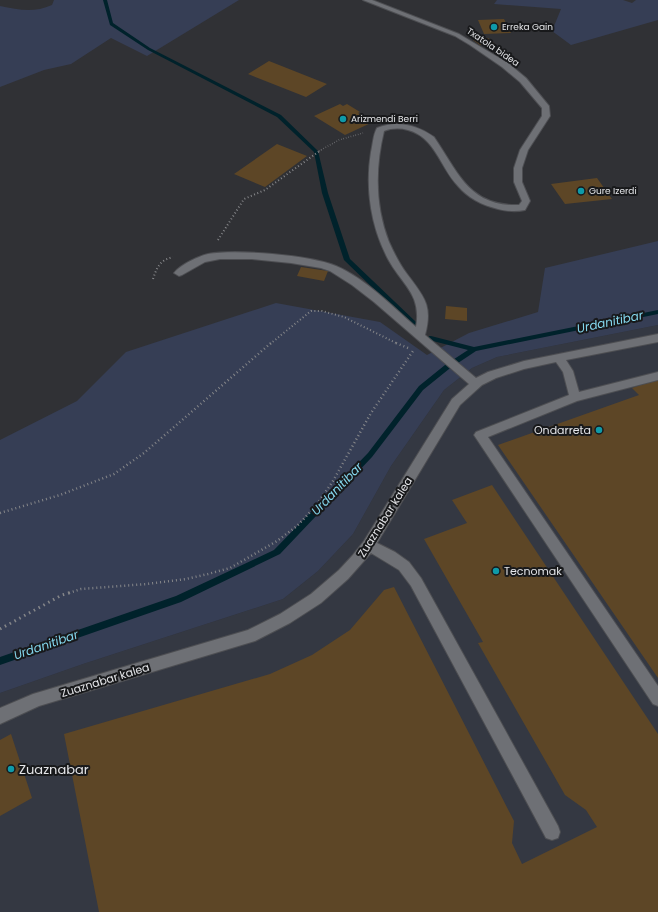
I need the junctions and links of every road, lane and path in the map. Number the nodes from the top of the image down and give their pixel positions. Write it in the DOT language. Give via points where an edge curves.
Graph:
graph roads {
  1 [pos="366,0"];
  2 [pos="380,130"];
  3 [pos="217,242"];
  4 [pos="179,255"];
  5 [pos="179,273"];
  6 [pos="154,279"];
  7 [pos="419,336"];
  8 [pos="658,338"];
  9 [pos="559,358"];
  10 [pos="658,376"];
  11 [pos="476,384"];
  12 [pos="575,397"];
  13 [pos="0,513"];
  14 [pos="369,545"];
  15 [pos="0,629"];
  16 [pos="658,699"];
  17 [pos="0,716"];
  18 [pos="552,832"];
  1 -- 2 [label="street, Txatola bidea" via="457,35 505,66 522,80 546,108 546,116 524,150 518,168 518,182 526,201 522,208 495,206 478,198 460,184 431,139 424,133 410,127 396,126 386,126"];
  2 -- 3 [label="path" via="356,134 334,142 261,192 244,199"];
  2 -- 7 [label="street" via="373,155 378,218 391,256 418,295 423,325"];
  4 -- 6 [label="path" via="158,263"];
  5 -- 7 [label="street" via="208,257 257,256 332,268 357,284"];
  7 -- 11 [label="street"];
  8 -- 9 [label="street, Zuaznabar kalea"];
  9 -- 11 [label="street, Zuaznabar kalea" via="508,369"];
  9 -- 12 [label="street" via="568,371"];
  10 -- 12 [label="street"];
  11 -- 14 [label="street, Zuaznabar kalea" via="452,408"];
  12 -- 16 [label="street" via="480,435"];
  13 -- 15 [label="path" via="60,495 114,474 144,453 311,311 318,310 347,318 399,345 410,349 416,348 375,407 333,481 315,507 297,526 277,541 230,568 208,574 147,584 81,589 62,596"];
  14 -- 17 [label="street, Zuaznabar kalea" via="351,568 320,597 275,625 250,636 38,699"];
  14 -- 18 [label="street" via="404,566 416,582"];
}
